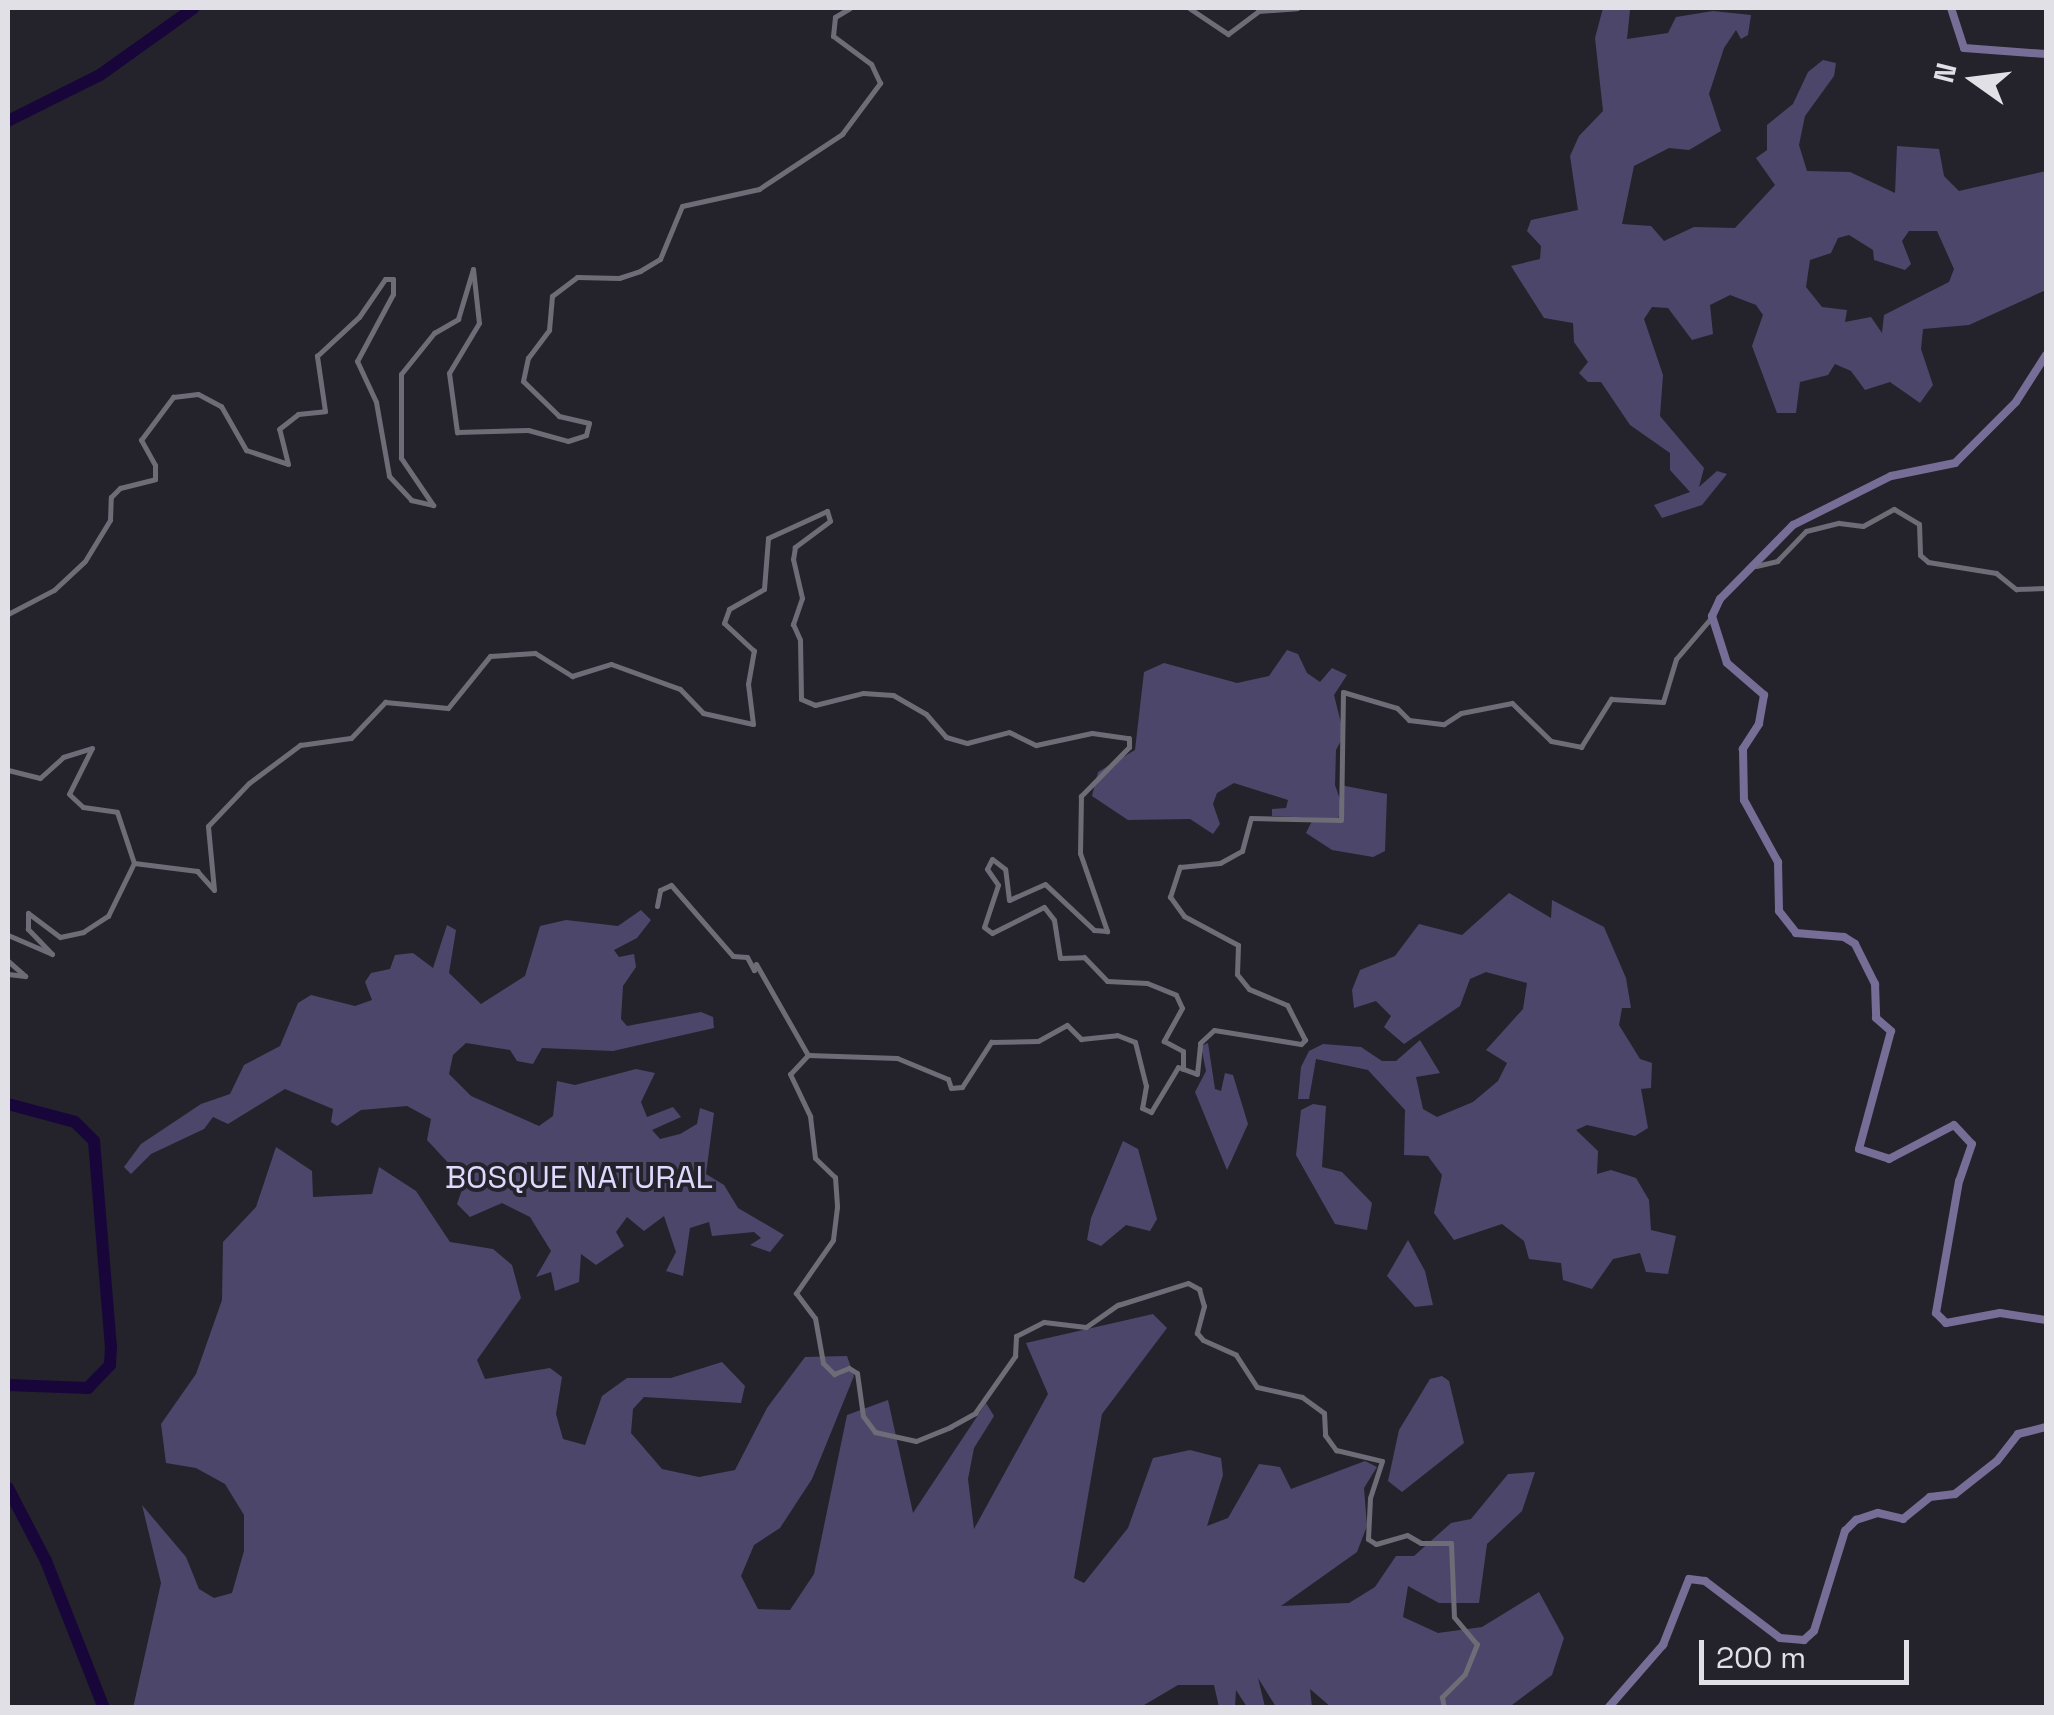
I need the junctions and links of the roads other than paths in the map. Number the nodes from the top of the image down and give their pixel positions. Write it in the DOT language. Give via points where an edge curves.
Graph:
graph roads {
  1 [pos="850,8"];
  2 [pos="1189,8"];
  3 [pos="1296,8"];
  4 [pos="1950,8"];
  5 [pos="2046,54"];
  6 [pos="2046,355"];
  7 [pos="1753,566"];
  8 [pos="2046,588"];
  9 [pos="8,614"];
  10 [pos="1712,616"];
  11 [pos="8,770"];
  12 [pos="134,863"];
  13 [pos="656,906"];
  14 [pos="8,935"];
  15 [pos="8,961"];
  16 [pos="8,974"];
  17 [pos="808,1055"];
  18 [pos="1183,1069"];
  19 [pos="2046,1320"];
  20 [pos="2046,1427"];
  21 [pos="1444,1708"];
  22 [pos="1608,1708"];
  1 -- 9 [label="street" via="836,17 833,36 871,64 880,83 842,134 758,189 682,206 660,258 640,271 578,277 552,296 549,330 528,358 523,380 559,416 589,423 586,435 568,442 528,430 457,432 449,373 479,322 473,269 458,318 434,334 401,374 401,458 433,505 411,500 389,476 376,402 357,361 393,294 393,279 385,278 359,316 317,356 325,410 298,414 278,428 288,464 246,450 214,402 198,394 173,397 140,440 155,465 155,479 120,488 111,497 110,520 84,560 54,590"];
  2 -- 3 [label="street" via="1228,34 1258,11"];
  4 -- 5 [label="street" via="1956,34 1972,52"];
  6 -- 7 [label="street" via="2016,402 1954,463 1910,470 1845,498 1794,525"];
  7 -- 8 [label="street" via="1777,561 1806,532 1839,523 1863,526 1894,509 1919,524 1920,555 1928,562 1996,573 2016,589"];
  7 -- 10 [label="street"];
  10 -- 18 [label="street" via="1676,659 1663,702 1612,700 1580,747 1551,740 1512,702 1461,713 1444,724 1410,720 1397,708 1343,692 1341,820 1250,818 1242,851 1220,863 1180,867 1170,897 1184,916 1238,945 1237,974 1249,990 1287,1005 1304,1040 1214,1030 1200,1043 1197,1074"];
  10 -- 19 [label="street" via="1727,663 1764,694 1759,724 1744,749 1744,800 1778,862 1779,911 1796,934 1844,937 1855,944 1875,984 1876,1018 1891,1031 1858,1149 1889,1159 1954,1125 1972,1144 1959,1181 1936,1314 1946,1323 2000,1313"];
  11 -- 12 [label="street" via="40,778 63,757 92,748 72,778 70,796 83,807 117,812"];
  12 -- 14 [label="street" via="108,916 83,932 60,938 28,914 28,928 52,954"];
  12 -- 18 [label="street" via="198,871 214,890 208,826 249,783 300,745 351,738 384,702 448,708 490,656 535,653 572,676 611,664 680,689 703,713 754,724 748,684 754,651 724,623 729,609 764,589 768,538 827,510 830,522 795,547 793,559 802,598 793,624 800,640 801,699 815,705 862,693 893,695 926,714 946,737 967,744 1009,732 1036,745 1092,733 1129,738 1129,747 1082,796 1080,853 1106,931 1094,930 1045,884 1010,900 1005,869 992,858 987,869 998,885 984,927 992,933 1044,906 1054,920 1060,958 1084,958 1106,981 1147,983 1176,994 1182,1008 1164,1041 1182,1051"];
  13 -- 17 [label="street" via="660,890 671,885 733,956 746,957 754,970 756,964"];
  15 -- 16 [label="street" via="25,976"];
  17 -- 18 [label="street" via="897,1058 948,1079 951,1088 962,1086 991,1042 1038,1041 1067,1025 1081,1038 1135,1042 1146,1086 1142,1108 1151,1112 1178,1067"];
  17 -- 21 [label="street" via="790,1074 810,1116 815,1158 835,1177 837,1207 833,1240 796,1293 816,1318 822,1364 834,1374 849,1368 858,1373 863,1416 876,1432 916,1440 975,1413 1015,1356 1016,1336 1044,1322 1086,1326 1118,1305 1188,1283 1199,1288 1204,1306 1197,1332 1203,1340 1236,1355 1257,1387 1302,1396 1324,1413 1324,1435 1336,1450 1382,1461 1370,1498 1368,1540 1407,1535 1421,1543 1451,1543 1454,1616 1477,1644 1465,1674 1442,1697"];
  20 -- 22 [label="street" via="2018,1434 1955,1494 1916,1504 1903,1519 1878,1513 1856,1520 1828,1573 1814,1631 1804,1640 1780,1638 1705,1581 1689,1579 1663,1645"];
}
